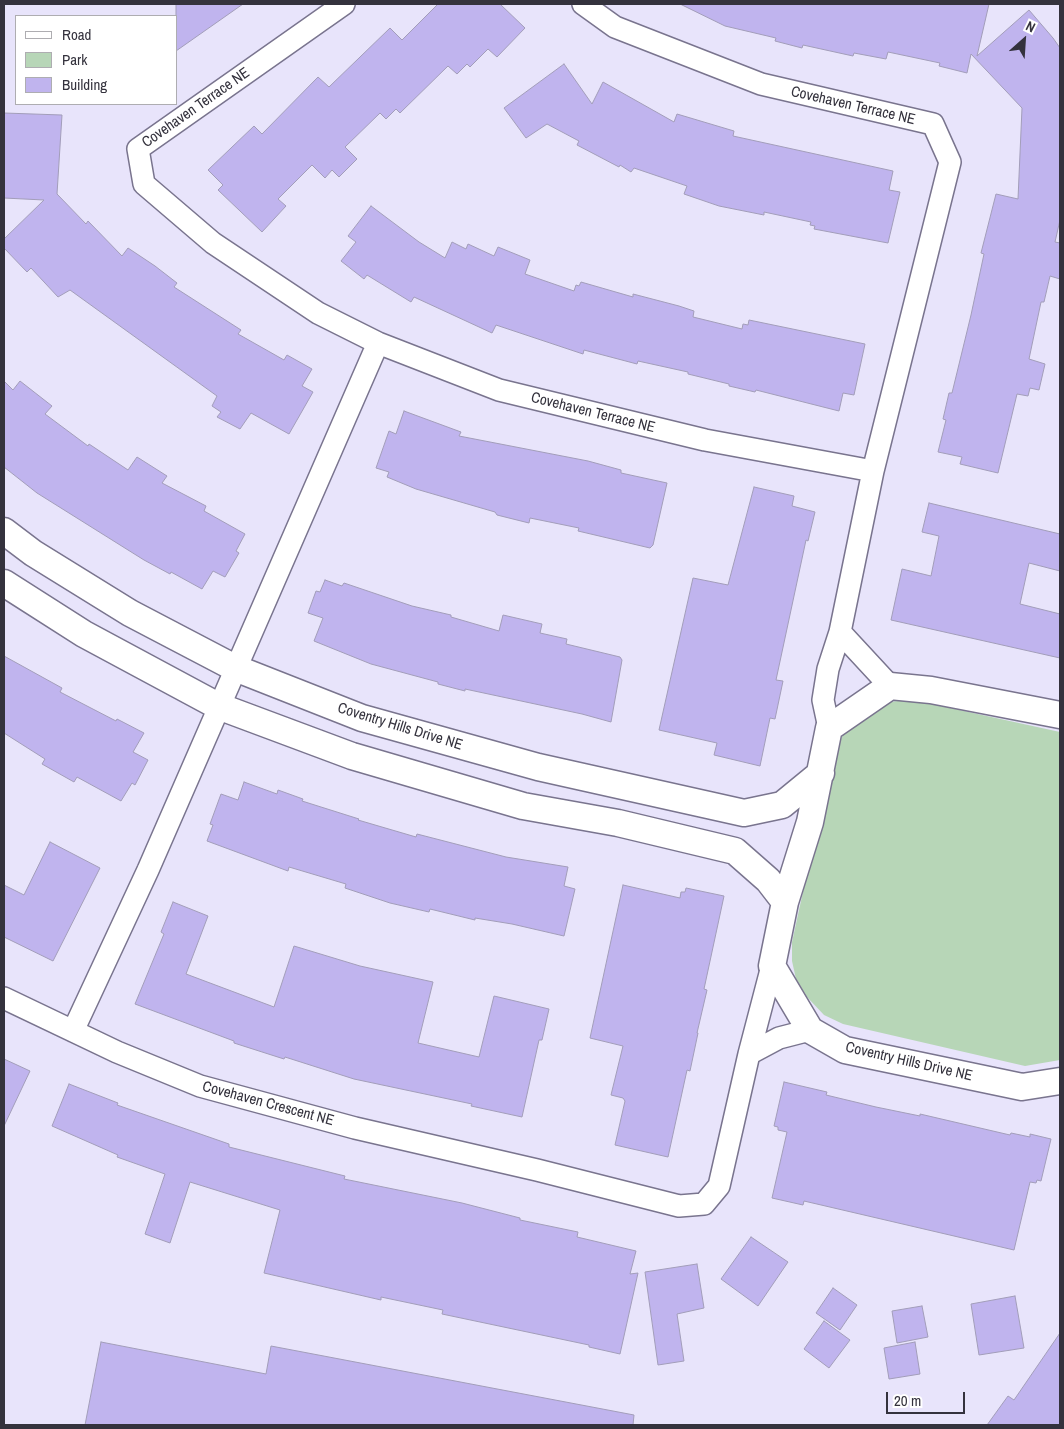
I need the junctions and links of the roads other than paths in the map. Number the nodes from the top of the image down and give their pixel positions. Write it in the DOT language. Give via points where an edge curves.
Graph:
graph roads {
  1 [pos="344,4"];
  2 [pos="583,4"];
  3 [pos="378,344"];
  4 [pos="873,471"];
  5 [pos="4,531"];
  6 [pos="4,583"];
  7 [pos="837,642"];
  8 [pos="235,668"];
  9 [pos="890,686"];
  10 [pos="218,706"];
  11 [pos="1060,715"];
  12 [pos="829,728"];
  13 [pos="821,774"];
  14 [pos="785,902"];
  15 [pos="772,966"];
  16 [pos="4,998"];
  17 [pos="73,1030"];
  18 [pos="810,1030"];
  19 [pos="748,1054"];
  20 [pos="1060,1083"];
  1 -- 3 [label="street, Covehaven Terrace NE" via="138,150 144,184 213,243 318,313"];
  2 -- 4 [label="street, Covehaven Terrace NE" via="615,28 761,84 933,124 950,162"];
  3 -- 4 [label="street, Covehaven Terrace NE" via="499,390 705,440"];
  3 -- 8 [label="street"];
  4 -- 7 [label="street, Covehaven Terrace NE"];
  5 -- 8 [label="street, Coventry Hills Drive NE" via="33,553 130,613"];
  6 -- 10 [label="street" via="84,634"];
  7 -- 9 [label="street"];
  7 -- 12 [label="street" via="823,700"];
  8 -- 10 [label="street"];
  8 -- 13 [label="street, Coventry Hills Drive NE" via="362,718 538,767 744,813 782,805"];
  9 -- 11 [label="street" via="931,690"];
  9 -- 12 [label="street"];
  10 -- 14 [label="street" via="352,756 523,806 618,823 735,851 768,880"];
  10 -- 17 [label="street" via="148,870"];
  12 -- 13 [label="street"];
  13 -- 14 [label="street"];
  14 -- 15 [label="street"];
  15 -- 18 [label="street, Coventry Hills Drive NE"];
  15 -- 19 [label="street, Covehaven Crescent NE"];
  16 -- 17 [label="street, Covehaven Crescent NE"];
  17 -- 19 [label="street, Covehaven Crescent NE" via="200,1086 355,1128 679,1206 704,1204 719,1186"];
  18 -- 19 [label="street" via="779,1038"];
  18 -- 20 [label="street, Coventry Hills Drive NE" via="854,1052 1022,1087"];
}
